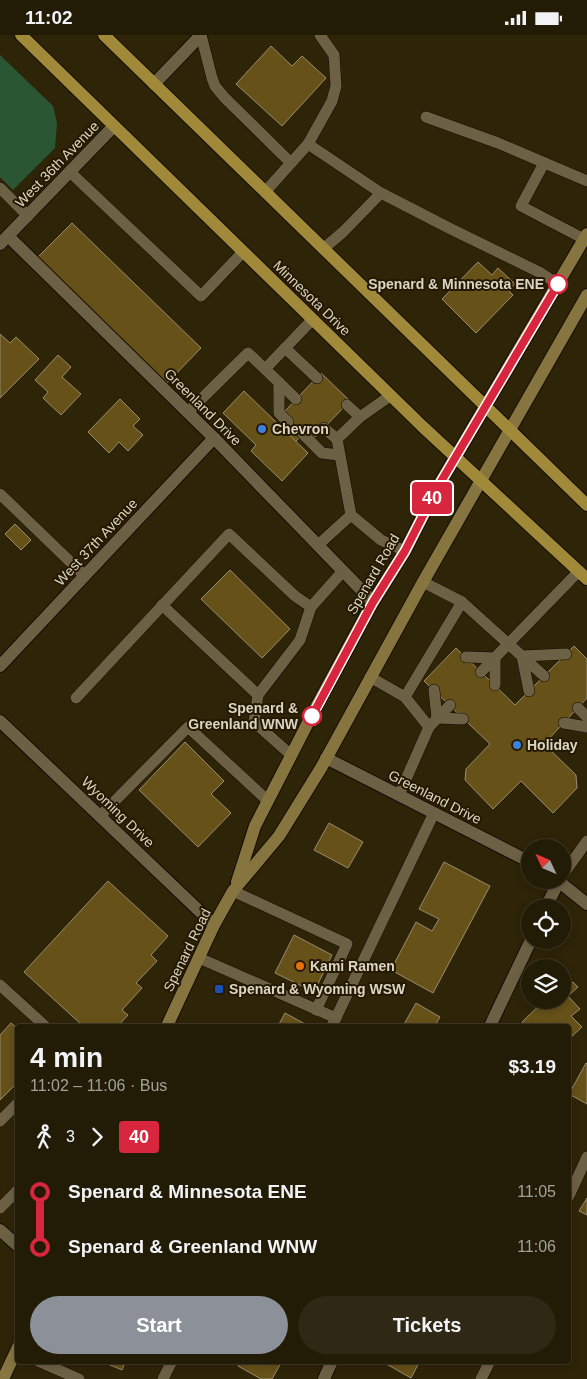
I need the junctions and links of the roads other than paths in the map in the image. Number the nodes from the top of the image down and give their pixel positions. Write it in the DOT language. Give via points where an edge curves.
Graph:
graph roads {
  1 [pos="21,35"];
  2 [pos="104,35"];
  3 [pos="201,35"];
  4 [pos="320,35"];
  5 [pos="154,84"];
  6 [pos="426,117"];
  7 [pos="114,126"];
  8 [pos="308,144"];
  9 [pos="292,163"];
  10 [pos="544,163"];
  11 [pos="70,172"];
  12 [pos="587,181"];
  13 [pos="0,188"];
  14 [pos="265,192"];
  15 [pos="381,193"];
  16 [pos="28,216"];
  17 [pos="586,237"];
  18 [pos="4,240"];
  19 [pos="323,249"];
  20 [pos="243,252"];
  21 [pos="558,284"];
  22 [pos="587,295"];
  23 [pos="312,320"];
  24 [pos="285,348"];
  25 [pos="265,369"];
  26 [pos="317,377"];
  27 [pos="279,382"];
  28 [pos="390,396"];
  29 [pos="296,399"];
  30 [pos="346,405"];
  31 [pos="486,407"];
  32 [pos="188,412"];
  33 [pos="360,417"];
  34 [pos="288,422"];
  35 [pos="324,427"];
  36 [pos="510,430"];
  37 [pos="303,435"];
  38 [pos="214,438"];
  39 [pos="337,439"];
  40 [pos="338,455"];
  41 [pos="456,458"];
  42 [pos="480,481"];
  43 [pos="0,494"];
  44 [pos="585,499"];
  45 [pos="350,515"];
  46 [pos="318,545"];
  47 [pos="405,551"];
  48 [pos="343,571"];
  49 [pos="583,575"];
  50 [pos="85,576"];
  51 [pos="423,581"];
  52 [pos="373,602"];
  53 [pos="462,602"];
  54 [pos="162,605"];
  55 [pos="311,607"];
  56 [pos="508,643"];
  57 [pos="566,654"];
  58 [pos="522,656"];
  59 [pos="466,657"];
  60 [pos="495,657"];
  61 [pos="0,666"];
  62 [pos="481,672"];
  63 [pos="544,676"];
  64 [pos="370,677"];
  65 [pos="495,685"];
  66 [pos="434,690"];
  67 [pos="529,691"];
  68 [pos="258,695"];
  69 [pos="404,697"];
  70 [pos="76,698"];
  71 [pos="450,705"];
  72 [pos="578,708"];
  73 [pos="587,717"];
  74 [pos="437,718"];
  75 [pos="464,719"];
  76 [pos="0,721"];
  77 [pos="564,723"];
  78 [pos="429,727"];
  79 [pos="587,727"];
  80 [pos="291,755"];
  81 [pos="326,758"];
  82 [pos="399,795"];
  83 [pos="267,800"];
  84 [pos="434,813"];
  85 [pos="100,816"];
  86 [pos="586,843"];
  87 [pos="521,857"];
  88 [pos="571,864"];
  89 [pos="234,889"];
  90 [pos="571,889"];
  91 [pos="587,904"];
  92 [pos="214,925"];
  93 [pos="527,949"];
  94 [pos="199,958"];
  95 [pos="2,991"];
  96 [pos="316,1010"];
  97 [pos="334,1022"];
  98 [pos="43,1024"];
  99 [pos="168,1024"];
  100 [pos="491,1024"];
  101 [pos="15,1106"];
  102 [pos="0,1121"];
  103 [pos="587,1157"];
  104 [pos="571,1191"];
  105 [pos="15,1193"];
  106 [pos="0,1209"];
  107 [pos="0,1230"];
  108 [pos="15,1243"];
  109 [pos="15,1354"];
  110 [pos="45,1364"];
  111 [pos="170,1364"];
  112 [pos="331,1364"];
  113 [pos="488,1364"];
  114 [pos="3,1376"];
  115 [pos="79,1379"];
  116 [pos="163,1379"];
  117 [pos="324,1379"];
  118 [pos="481,1379"];
  1 -- 7 [label="main road, Minnesota Drive"];
  2 -- 5 [label="main road"];
  3 -- 5 [label="street"];
  3 -- 9 [label="lane" via="215,86"];
  4 -- 8 [label="lane" via="334,55 336,86 332,101"];
  5 -- 14 [label="main road"];
  6 -- 10 [label="lane"];
  7 -- 11 [label="street, West 36th Avenue"];
  7 -- 20 [label="main road, Minnesota Drive"];
  8 -- 9 [label="lane"];
  8 -- 15 [label="lane"];
  9 -- 14 [label="lane"];
  10 -- 12 [label="lane"];
  10 -- 17 [label="lane" via="521,206"];
  11 -- 16 [label="street, West 36th Avenue"];
  11 -- 20 [label="lane" via="201,296"];
  13 -- 16 [label="lane"];
  14 -- 19 [label="main road"];
  15 -- 19 [label="lane"];
  15 -- 21 [label="lane"];
  16 -- 18 [label="street, West 36th Avenue"];
  17 -- 21 [label="main road, Spenard Road"];
  18 -- 32 [label="street, Greenland Drive"];
  19 -- 31 [label="main road"];
  20 -- 23 [label="main road, Minnesota Drive"];
  21 -- 31 [label="main road, Spenard Road"];
  22 -- 36 [label="main road, Spenard Road"];
  23 -- 24 [label="lane"];
  23 -- 28 [label="main road, Minnesota Drive"];
  24 -- 25 [label="lane"];
  24 -- 26 [label="lane"];
  25 -- 27 [label="lane"];
  25 -- 32 [label="lane" via="248,353"];
  27 -- 29 [label="lane"];
  27 -- 34 [label="lane" via="279,413"];
  28 -- 33 [label="lane"];
  28 -- 41 [label="main road, Minnesota Drive"];
  30 -- 33 [label="lane"];
  31 -- 36 [label="main road"];
  31 -- 41 [label="main road, Spenard Road"];
  32 -- 38 [label="street, Greenland Drive"];
  33 -- 39 [label="lane"];
  35 -- 39 [label="lane"];
  36 -- 42 [label="main road, Spenard Road"];
  36 -- 44 [label="main road"];
  37 -- 40 [label="lane" via="322,453"];
  38 -- 46 [label="street, Greenland Drive"];
  38 -- 50 [label="street, West 37th Avenue"];
  39 -- 40 [label="lane"];
  40 -- 45 [label="lane"];
  41 -- 42 [label="main road, Minnesota Drive"];
  41 -- 47 [label="main road, Spenard Road"];
  42 -- 49 [label="main road, Minnesota Drive"];
  42 -- 51 [label="main road, Spenard Road"];
  43 -- 50 [label="lane"];
  45 -- 46 [label="lane"];
  45 -- 47 [label="lane" via="381,540"];
  46 -- 48 [label="street, Greenland Drive"];
  47 -- 52 [label="main road, Spenard Road"];
  48 -- 52 [label="street, Greenland Drive"];
  48 -- 55 [label="lane"];
  49 -- 56 [label="lane"];
  50 -- 61 [label="street, West 37th Avenue"];
  51 -- 53 [label="lane"];
  51 -- 64 [label="main road, Spenard Road"];
  52 -- 80 [label="main road, Spenard Road"];
  53 -- 56 [label="lane"];
  53 -- 69 [label="lane"];
  54 -- 55 [label="lane" via="229,533 295,596"];
  54 -- 68 [label="lane"];
  54 -- 70 [label="lane"];
  55 -- 68 [label="lane" via="300,640"];
  56 -- 58 [label="lane"];
  56 -- 60 [label="lane"];
  57 -- 58 [label="lane"];
  58 -- 63 [label="lane"];
  58 -- 67 [label="lane"];
  59 -- 60 [label="lane"];
  60 -- 62 [label="lane"];
  60 -- 65 [label="lane"];
  64 -- 69 [label="lane"];
  64 -- 81 [label="main road, Spenard Road"];
  66 -- 74 [label="lane"];
  68 -- 80 [label="lane" via="254,722"];
  69 -- 78 [label="lane"];
  71 -- 74 [label="lane"];
  72 -- 73 [label="lane"];
  74 -- 75 [label="lane"];
  74 -- 78 [label="lane"];
  76 -- 85 [label="street, Wyoming Drive"];
  77 -- 79 [label="lane"];
  78 -- 82 [label="lane"];
  80 -- 83 [label="main road, Spenard Road"];
  81 -- 82 [label="street, Greenland Drive"];
  81 -- 89 [label="main road, Spenard Road" via="278,836"];
  82 -- 84 [label="street, Greenland Drive"];
  83 -- 85 [label="lane" via="188,727"];
  83 -- 89 [label="main road, Spenard Road" via="255,825"];
  84 -- 87 [label="street, Greenland Drive"];
  84 -- 97 [label="lane"];
  85 -- 92 [label="street, Wyoming Drive"];
  86 -- 88 [label="lane"];
  89 -- 92 [label="main road, Spenard Road"];
  89 -- 96 [label="lane" via="347,944"];
  90 -- 91 [label="street"];
  92 -- 94 [label="main road, Spenard Road"];
  93 -- 100 [label="street"];
  94 -- 96 [label="lane"];
  94 -- 99 [label="main road, Spenard Road"];
  95 -- 98 [label="lane"];
  96 -- 97 [label="lane"];
  101 -- 102 [label="lane"];
  103 -- 104 [label="lane"];
  105 -- 106 [label="lane"];
  107 -- 108 [label="street"];
  109 -- 114 [label="main road"];
  110 -- 115 [label="lane"];
  111 -- 116 [label="lane"];
  112 -- 117 [label="street"];
  113 -- 118 [label="lane"];
}
